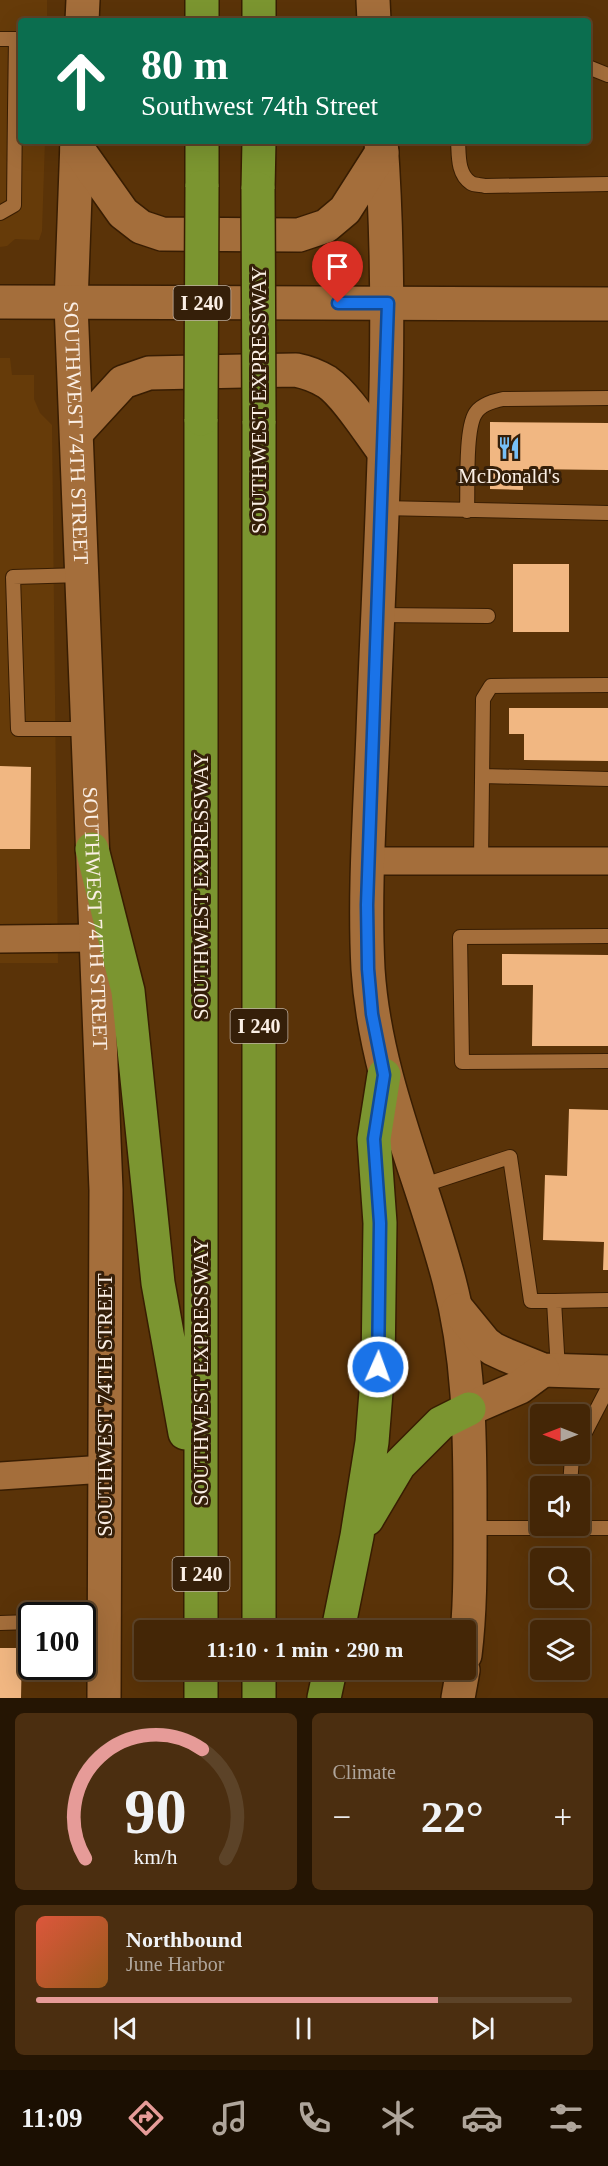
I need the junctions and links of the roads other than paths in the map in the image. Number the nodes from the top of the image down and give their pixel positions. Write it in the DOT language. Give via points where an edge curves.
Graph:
graph roads {
  1 [pos="83,0"];
  2 [pos="202,0"];
  3 [pos="259,0"];
  4 [pos="373,0"];
  5 [pos="82,18"];
  6 [pos="202,18"];
  7 [pos="259,18"];
  8 [pos="374,18"];
  9 [pos="0,39"];
  10 [pos="591,68"];
  11 [pos="608,75"];
  12 [pos="18,110"];
  13 [pos="77,144"];
  14 [pos="202,144"];
  15 [pos="259,144"];
  16 [pos="459,144"];
  17 [pos="381,146"];
  18 [pos="608,184"];
  19 [pos="0,213"];
  20 [pos="0,302"];
  21 [pos="388,303"];
  22 [pos="71,304"];
  23 [pos="608,304"];
  24 [pos="608,398"];
  25 [pos="77,432"];
  26 [pos="384,452"];
  27 [pos="381,508"];
  28 [pos="467,511"];
  29 [pos="608,513"];
  30 [pos="82,575"];
  31 [pos="7,577"];
  32 [pos="377,615"];
  33 [pos="488,616"];
  34 [pos="608,685"];
  35 [pos="88,729"];
  36 [pos="483,776"];
  37 [pos="608,779"];
  38 [pos="92,849"];
  39 [pos="368,861"];
  40 [pos="481,861"];
  41 [pos="608,861"];
  42 [pos="608,936"];
  43 [pos="96,938"];
  44 [pos="0,939"];
  45 [pos="608,1060"];
  46 [pos="384,1075"];
  47 [pos="420,1187"];
  48 [pos="608,1300"];
  49 [pos="554,1301"];
  50 [pos="456,1309"];
  51 [pos="551,1371"];
  52 [pos="608,1371"];
  53 [pos="608,1388"];
  54 [pos="469,1409"];
  55 [pos="590,1425"];
  56 [pos="105,1469"];
  57 [pos="0,1476"];
  58 [pos="201,1518"];
  59 [pos="530,1526"];
  60 [pos="470,1527"];
  61 [pos="590,1527"];
  62 [pos="608,1528"];
  63 [pos="357,1536"];
  64 [pos="94,1602"];
  65 [pos="201,1620"];
  66 [pos="259,1620"];
  67 [pos="340,1620"];
  68 [pos="468,1620"];
  69 [pos="18,1622"];
  70 [pos="0,1623"];
  71 [pos="96,1640"];
  72 [pos="201,1680"];
  73 [pos="259,1680"];
  74 [pos="328,1680"];
  75 [pos="461,1680"];
  76 [pos="104,1698"];
  77 [pos="201,1698"];
  78 [pos="259,1698"];
  79 [pos="324,1698"];
  80 [pos="458,1698"];
  1 -- 5 [label="main road"];
  2 -- 6 [label="highway"];
  3 -- 7 [label="highway"];
  4 -- 8 [label="main road"];
  9 -- 12 [label="lane" via="16,39"];
  10 -- 11 [label="lane"];
  12 -- 19 [label="lane" via="15,205"];
  13 -- 17 [label="main road" via="123,213 141,227 162,234 299,235 326,226 345,210"];
  13 -- 22 [label="main road, SOUTHWEST 74TH STREET"];
  14 -- 58 [label="highway, SOUTHWEST EXPRESSWAY / I 240, bridge"];
  15 -- 66 [label="highway, SOUTHWEST EXPRESSWAY / I 240, bridge"];
  16 -- 18 [label="lane" via="462,173 471,183"];
  17 -- 21 [label="main road"];
  20 -- 22 [label="main road"];
  21 -- 22 [label="main road"];
  21 -- 23 [label="main road"];
  21 -- 26 [label="main road"];
  22 -- 25 [label="main road, SOUTHWEST 74TH STREET"];
  24 -- 28 [label="lane" via="503,399 476,412 470,426"];
  25 -- 26 [label="main road" via="123,382 149,373 296,369 332,387"];
  25 -- 30 [label="main road, SOUTHWEST 74TH STREET"];
  26 -- 27 [label="main road"];
  27 -- 28 [label="lane"];
  27 -- 32 [label="main road"];
  28 -- 29 [label="lane"];
  30 -- 31 [label="lane"];
  30 -- 35 [label="main road, SOUTHWEST 74TH STREET"];
  31 -- 35 [label="lane" via="18,729"];
  32 -- 33 [label="lane"];
  32 -- 39 [label="main road"];
  34 -- 36 [label="lane" via="491,686 483,699"];
  35 -- 38 [label="main road, SOUTHWEST 74TH STREET"];
  36 -- 37 [label="lane"];
  36 -- 40 [label="lane"];
  38 -- 43 [label="main road, SOUTHWEST 74TH STREET"];
  38 -- 58 [label="highway" via="128,991 158,1283"];
  39 -- 40 [label="street"];
  39 -- 46 [label="main road" via="368,969"];
  40 -- 41 [label="street"];
  42 -- 45 [label="lane" via="460,937 462,1062"];
  43 -- 44 [label="street"];
  43 -- 56 [label="main road, SOUTHWEST 74TH STREET" via="106,1190"];
  46 -- 47 [label="main road"];
  46 -- 63 [label="highway" via="374,1139 380,1223 378,1367 372,1442"];
  47 -- 49 [label="lane" via="510,1157 531,1301"];
  47 -- 50 [label="main road"];
  48 -- 49 [label="lane"];
  49 -- 51 [label="lane"];
  50 -- 51 [label="main road" via="493,1350"];
  50 -- 54 [label="main road"];
  51 -- 52 [label="main road"];
  51 -- 54 [label="main road"];
  53 -- 55 [label="lane"];
  54 -- 60 [label="main road"];
  54 -- 63 [label="highway" via="441,1424 399,1465"];
  56 -- 57 [label="street"];
  56 -- 64 [label="main road, SOUTHWEST 74TH STREET"];
  58 -- 65 [label="highway, SOUTHWEST EXPRESSWAY / I 240"];
  59 -- 60 [label="lane"];
  60 -- 68 [label="main road"];
  61 -- 62 [label="lane"];
  63 -- 67 [label="highway"];
  69 -- 70 [label="lane"];
  71 -- 76 [label="main road, SOUTHWEST 74TH STREET"];
  72 -- 77 [label="highway"];
  73 -- 78 [label="highway"];
  74 -- 79 [label="highway"];
  75 -- 80 [label="main road"];
}
